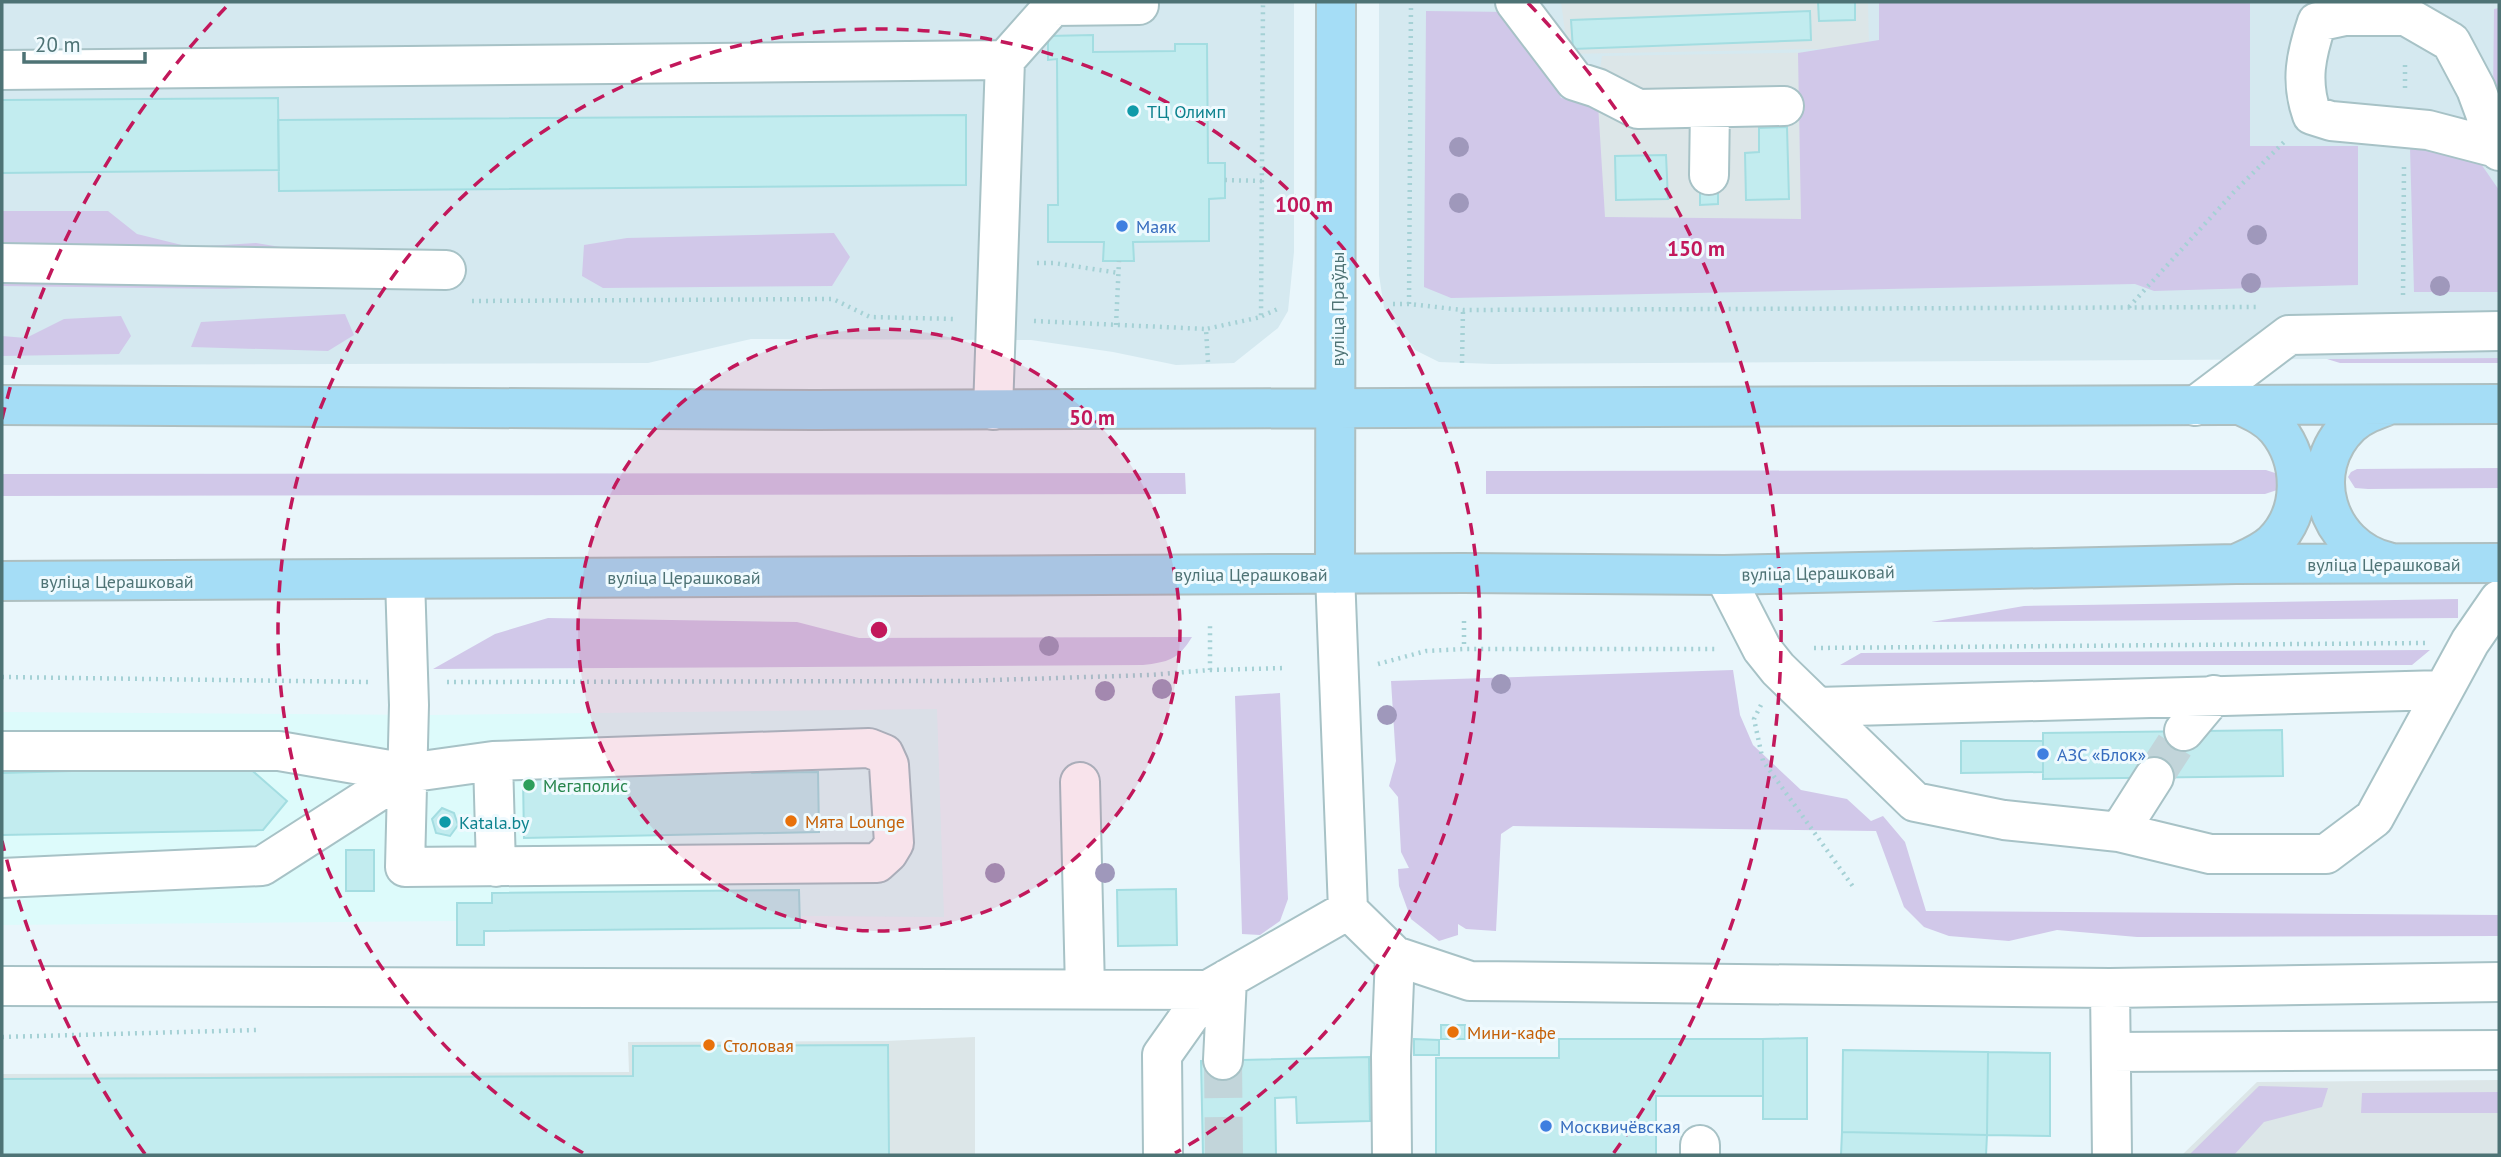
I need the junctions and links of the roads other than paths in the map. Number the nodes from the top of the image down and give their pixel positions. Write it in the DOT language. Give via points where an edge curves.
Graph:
graph roads {
  1 [pos="1336,2"];
  2 [pos="1516,2"];
  3 [pos="1139,5"];
  4 [pos="1005,60"];
  5 [pos="2,70"];
  6 [pos="1784,106"];
  7 [pos="1710,108"];
  8 [pos="2498,150"];
  9 [pos="1709,175"];
  10 [pos="2,263"];
  11 [pos="452,286"];
  12 [pos="2499,331"];
  13 [pos="2499,404"];
  14 [pos="2,405"];
  15 [pos="2391,405"];
  16 [pos="2195,406"];
  17 [pos="2242,406"];
  18 [pos="1337,408"];
  19 [pos="993,410"];
  20 [pos="2499,563"];
  21 [pos="2236,564"];
  22 [pos="2396,564"];
  23 [pos="1335,574"];
  24 [pos="1724,575"];
  25 [pos="405,579"];
  26 [pos="2,581"];
  27 [pos="2499,600"];
  28 [pos="2443,690"];
  29 [pos="2214,695"];
  30 [pos="1817,707"];
  31 [pos="2184,732"];
  32 [pos="2,751"];
  33 [pos="493,761"];
  34 [pos="407,772"];
  35 [pos="2154,778"];
  36 [pos="1080,782"];
  37 [pos="2119,832"];
  38 [pos="496,867"];
  39 [pos="2,878"];
  40 [pos="1348,910"];
  41 [pos="1395,957"];
  42 [pos="2499,982"];
  43 [pos="1217,985"];
  44 [pos="2,986"];
  45 [pos="2110,988"];
  46 [pos="1085,989"];
  47 [pos="2499,1050"];
  48 [pos="2111,1052"];
  49 [pos="1223,1060"];
  50 [pos="1163,1155"];
  51 [pos="1392,1155"];
  52 [pos="2112,1155"];
  1 -- 18 [label="main road, вуліца Праўды"];
  2 -- 7 [label="lane" via="1575,81 1638,109"];
  3 -- 4 [label="lane" via="1053,6"];
  4 -- 5 [label="lane"];
  4 -- 19 [label="lane"];
  6 -- 7 [label="lane"];
  7 -- 9 [label="lane"];
  8 -- 8 [label="lane" via="2476,89 2451,42 2406,16 2345,16 2317,22 2305,56 2306,97 2312,114 2331,121 2428,130"];
  10 -- 11 [label="lane"];
  12 -- 16 [label="lane" via="2289,335"];
  13 -- 15 [label="main road"];
  14 -- 19 [label="main road"];
  15 -- 17 [label="main road"];
  15 -- 22 [label="main road" via="2370,411 2337,440 2327,460 2324,482 2326,501 2343,537 2376,559"];
  16 -- 17 [label="main road"];
  16 -- 18 [label="main road"];
  17 -- 21 [label="main road" via="2276,428 2288,445 2298,485 2295,506 2273,543"];
  18 -- 19 [label="main road"];
  18 -- 23 [label="main road, вуліца Праўды"];
  20 -- 22 [label="main road, вуліца Церашковай"];
  21 -- 22 [label="main road, вуліца Церашковай"];
  21 -- 24 [label="main road, вуліца Церашковай"];
  23 -- 24 [label="main road, вуліца Церашковай"];
  23 -- 25 [label="main road, вуліца Церашковай"];
  23 -- 40 [label="lane"];
  24 -- 30 [label="lane" via="1770,659"];
  25 -- 26 [label="main road, вуліца Церашковай"];
  25 -- 34 [label="lane"];
  27 -- 28 [label="lane"];
  28 -- 29 [label="lane"];
  28 -- 37 [label="lane" via="2374,818 2326,854 2210,854"];
  29 -- 30 [label="lane"];
  29 -- 31 [label="lane"];
  30 -- 37 [label="lane" via="1915,802 2004,820"];
  32 -- 34 [label="lane" via="279,751"];
  33 -- 34 [label="lane"];
  33 -- 38 [label="lane"];
  33 -- 38 [label="lane" via="869,748 884,754 889,765 894,843 877,863"];
  34 -- 38 [label="lane" via="405,867"];
  34 -- 39 [label="lane" via="262,866"];
  35 -- 37 [label="lane"];
  36 -- 46 [label="lane"];
  40 -- 41 [label="lane"];
  40 -- 43 [label="lane"];
  41 -- 45 [label="lane" via="1470,981"];
  41 -- 51 [label="lane"];
  42 -- 45 [label="lane"];
  43 -- 46 [label="lane"];
  43 -- 49 [label="lane"];
  43 -- 50 [label="lane" via="1162,1055"];
  44 -- 46 [label="lane"];
  45 -- 48 [label="lane"];
  47 -- 48 [label="lane"];
  48 -- 52 [label="lane"];
}
